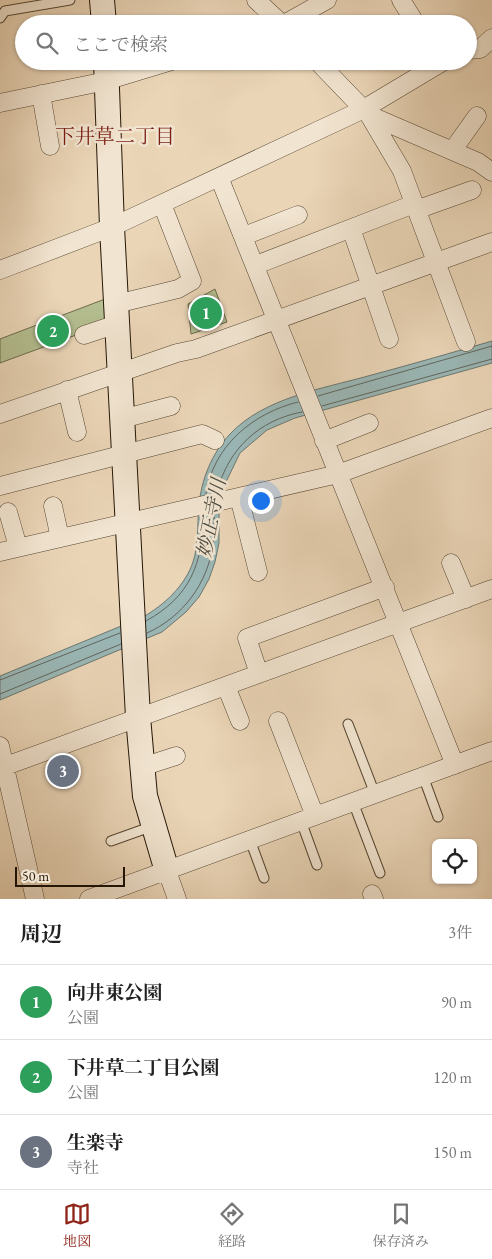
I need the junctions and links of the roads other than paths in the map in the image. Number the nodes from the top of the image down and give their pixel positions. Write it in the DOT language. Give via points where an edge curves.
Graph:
graph roads {
  1 [pos="70,0"];
  2 [pos="102,0"];
  3 [pos="256,0"];
  4 [pos="327,0"];
  5 [pos="400,0"];
  6 [pos="103,15"];
  7 [pos="273,15"];
  8 [pos="300,15"];
  9 [pos="410,15"];
  10 [pos="0,18"];
  11 [pos="492,38"];
  12 [pos="477,49"];
  13 [pos="326,70"];
  14 [pos="430,70"];
  15 [pos="106,71"];
  16 [pos="41,94"];
  17 [pos="0,103"];
  18 [pos="366,112"];
  19 [pos="477,116"];
  20 [pos="50,146"];
  21 [pos="452,151"];
  22 [pos="491,169"];
  23 [pos="219,177"];
  24 [pos="472,190"];
  25 [pos="162,204"];
  26 [pos="415,207"];
  27 [pos="298,215"];
  28 [pos="112,227"];
  29 [pos="244,236"];
  30 [pos="354,237"];
  31 [pos="492,242"];
  32 [pos="436,263"];
  33 [pos="256,265"];
  34 [pos="0,270"];
  35 [pos="371,286"];
  36 [pos="117,314"];
  37 [pos="275,319"];
  38 [pos="84,335"];
  39 [pos="389,339"];
  40 [pos="466,342"];
  41 [pos="120,372"];
  42 [pos="67,390"];
  43 [pos="171,406"];
  44 [pos="0,414"];
  45 [pos="492,418"];
  46 [pos="122,419"];
  47 [pos="369,423"];
  48 [pos="77,432"];
  49 [pos="215,440"];
  50 [pos="324,441"];
  51 [pos="123,454"];
  52 [pos="338,474"];
  53 [pos="0,486"];
  54 [pos="239,497"];
  55 [pos="54,506"];
  56 [pos="8,512"];
  57 [pos="128,522"];
  58 [pos="60,538"];
  59 [pos="18,547"];
  60 [pos="0,552"];
  61 [pos="451,563"];
  62 [pos="258,572"];
  63 [pos="385,587"];
  64 [pos="492,589"];
  65 [pos="466,598"];
  66 [pos="399,623"];
  67 [pos="259,674"];
  68 [pos="226,686"];
  69 [pos="138,717"];
  70 [pos="240,721"];
  71 [pos="278,722"];
  72 [pos="348,724"];
  73 [pos="0,746"];
  74 [pos="492,751"];
  75 [pos="176,756"];
  76 [pos="455,765"];
  77 [pos="3,767"];
  78 [pos="142,767"];
  79 [pos="423,776"];
  80 [pos="376,794"];
  81 [pos="353,802"];
  82 [pos="8,811"];
  83 [pos="438,817"];
  84 [pos="308,819"];
  85 [pos="153,826"];
  86 [pos="250,840"];
  87 [pos="111,841"];
  88 [pos="317,865"];
  89 [pos="167,871"];
  90 [pos="380,873"];
  91 [pos="264,878"];
  92 [pos="36,899"];
  93 [pos="90,899"];
  94 [pos="176,899"];
  1 -- 10 [label="lane" via="5,11"];
  2 -- 6 [label="street"];
  3 -- 7 [label="street"];
  4 -- 8 [label="street"];
  5 -- 9 [label="street"];
  11 -- 12 [label="street"];
  13 -- 18 [label="street"];
  14 -- 18 [label="street"];
  15 -- 16 [label="street"];
  15 -- 28 [label="street"];
  16 -- 17 [label="street"];
  16 -- 20 [label="street"];
  18 -- 21 [label="street"];
  18 -- 23 [label="street"];
  18 -- 26 [label="street" via="402,171"];
  19 -- 21 [label="street"];
  21 -- 22 [label="street"];
  23 -- 25 [label="street"];
  23 -- 29 [label="street"];
  24 -- 26 [label="street"];
  25 -- 28 [label="street"];
  25 -- 36 [label="street" via="192,281 178,290"];
  26 -- 32 [label="street"];
  26 -- 33 [label="street"];
  27 -- 29 [label="street"];
  28 -- 34 [label="street"];
  28 -- 36 [label="street"];
  29 -- 33 [label="street"];
  30 -- 35 [label="street"];
  31 -- 32 [label="street"];
  32 -- 35 [label="street"];
  32 -- 40 [label="street"];
  33 -- 37 [label="street"];
  35 -- 37 [label="street"];
  35 -- 39 [label="street"];
  36 -- 38 [label="street"];
  36 -- 41 [label="street"];
  37 -- 41 [label="street" via="196,349"];
  37 -- 50 [label="street"];
  41 -- 42 [label="street"];
  41 -- 46 [label="street"];
  42 -- 44 [label="street"];
  42 -- 48 [label="street"];
  43 -- 46 [label="street"];
  45 -- 52 [label="street"];
  46 -- 51 [label="street"];
  47 -- 50 [label="street"];
  49 -- 51 [label="street" via="202,434"];
  50 -- 52 [label="street"];
  51 -- 53 [label="street"];
  51 -- 57 [label="street"];
  52 -- 54 [label="street"];
  52 -- 63 [label="street"];
  54 -- 57 [label="street"];
  54 -- 62 [label="street"];
  55 -- 58 [label="street"];
  56 -- 59 [label="street"];
  57 -- 58 [label="street"];
  57 -- 69 [label="street"];
  58 -- 59 [label="street"];
  59 -- 60 [label="street"];
  61 -- 65 [label="street"];
  63 -- 66 [label="street"];
  63 -- 67 [label="street" via="248,638"];
  64 -- 65 [label="street"];
  65 -- 66 [label="street"];
  66 -- 67 [label="street"];
  66 -- 76 [label="street"];
  67 -- 68 [label="street"];
  68 -- 69 [label="street"];
  68 -- 70 [label="street"];
  69 -- 77 [label="street"];
  69 -- 78 [label="street"];
  71 -- 84 [label="street"];
  72 -- 80 [label="lane"];
  73 -- 77 [label="street"];
  74 -- 76 [label="street"];
  75 -- 78 [label="street"];
  76 -- 79 [label="street"];
  77 -- 82 [label="street"];
  78 -- 85 [label="street"];
  79 -- 80 [label="street"];
  79 -- 83 [label="lane"];
  80 -- 81 [label="street"];
  81 -- 84 [label="street"];
  81 -- 90 [label="lane"];
  82 -- 92 [label="street"];
  84 -- 86 [label="street"];
  84 -- 88 [label="lane"];
  85 -- 87 [label="lane"];
  85 -- 89 [label="street"];
  86 -- 89 [label="street"];
  86 -- 91 [label="lane"];
  89 -- 93 [label="street"];
  89 -- 94 [label="street"];
}
